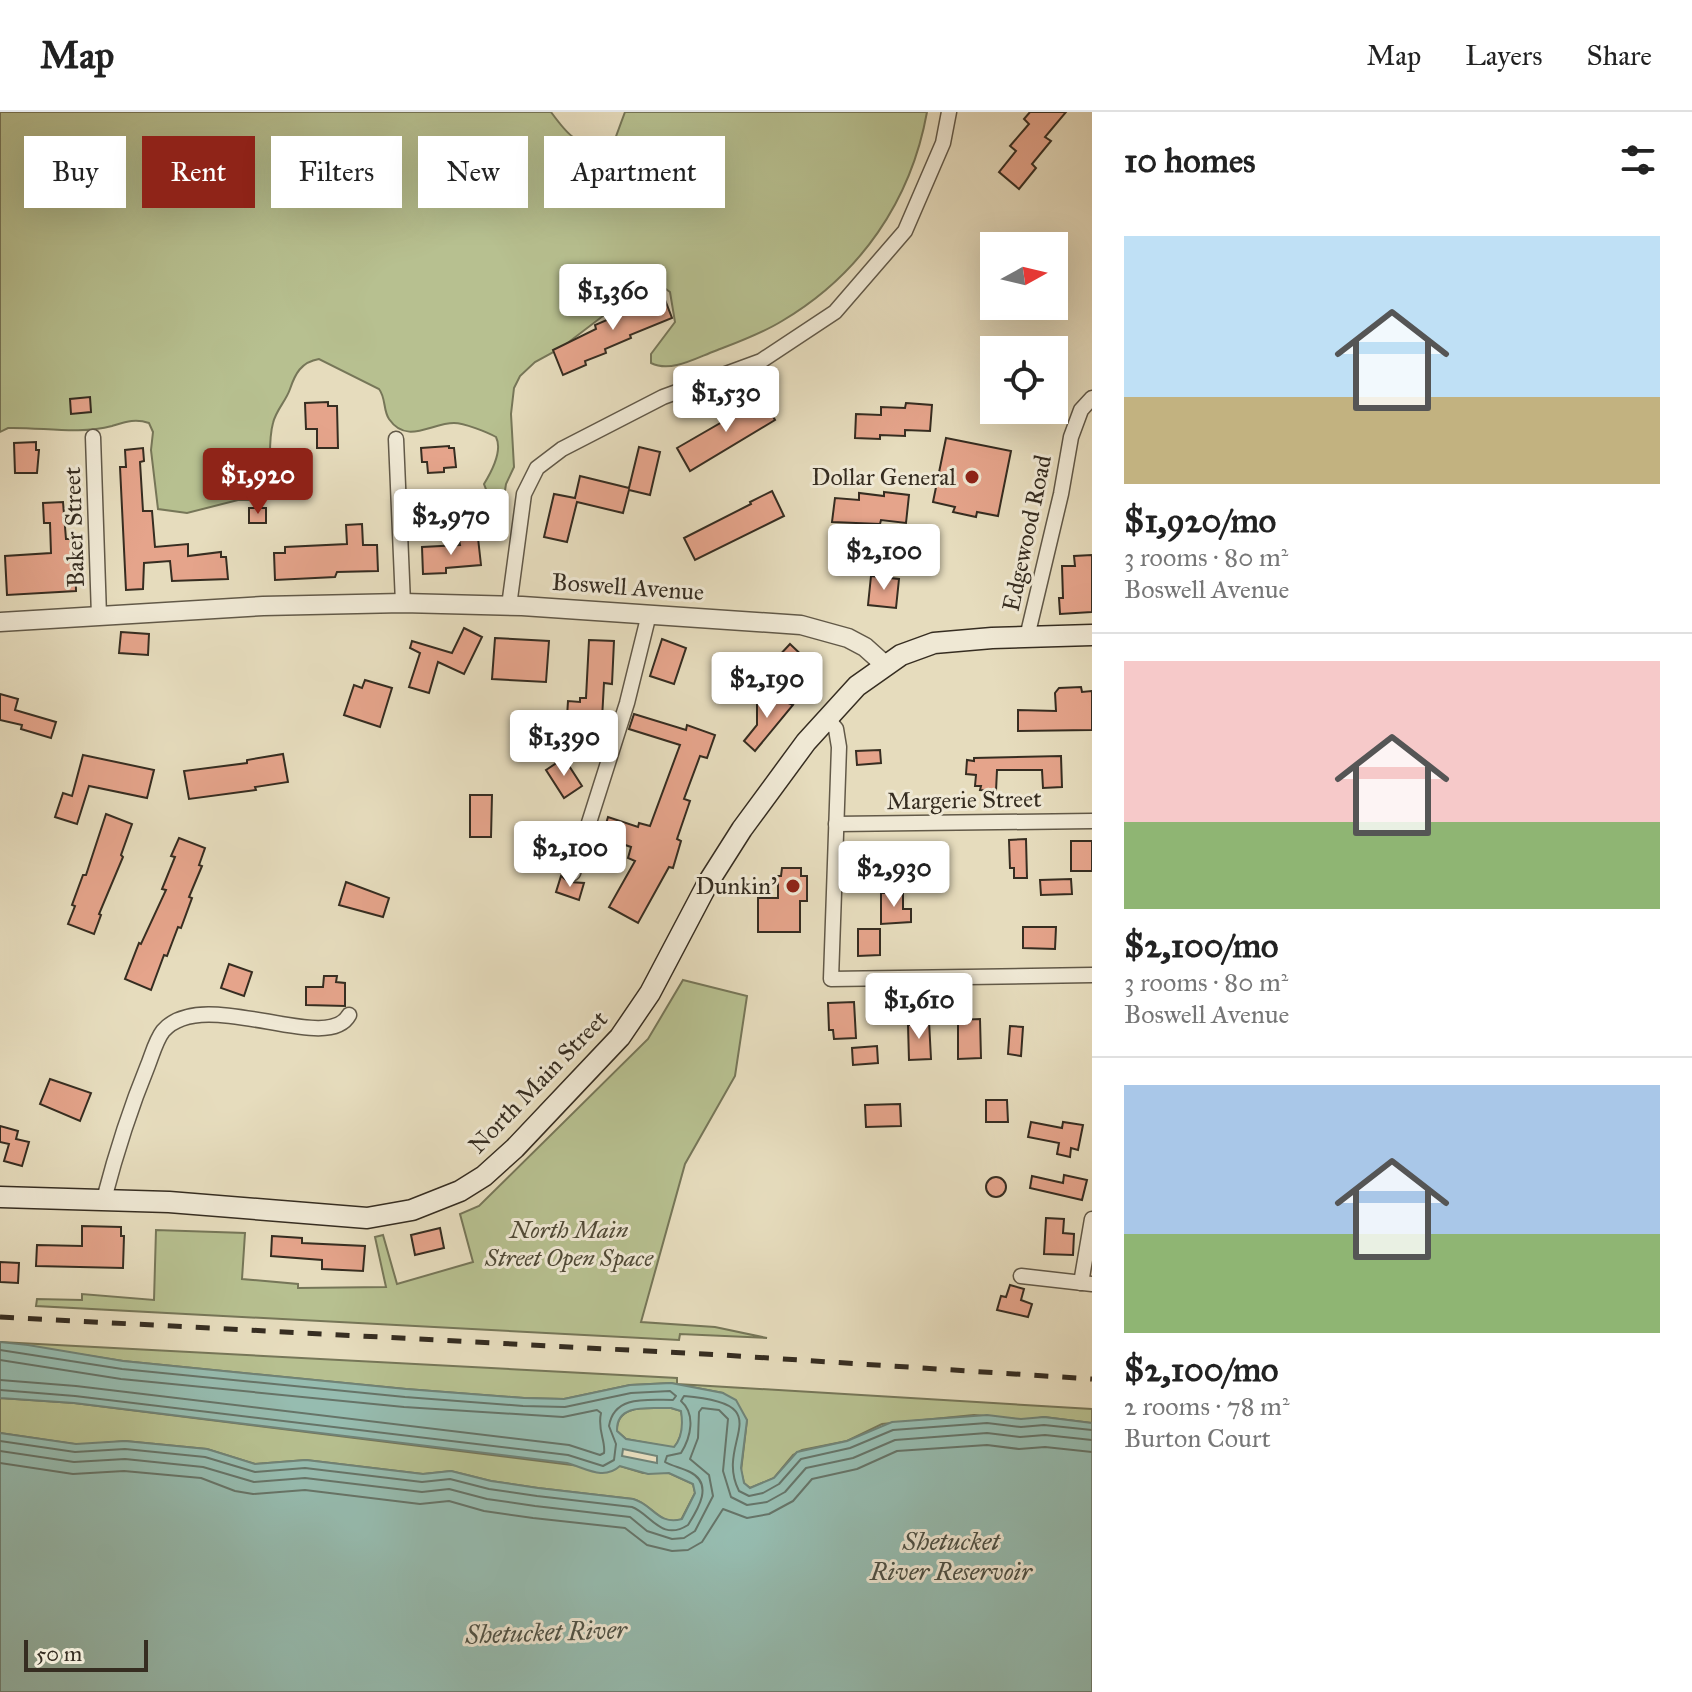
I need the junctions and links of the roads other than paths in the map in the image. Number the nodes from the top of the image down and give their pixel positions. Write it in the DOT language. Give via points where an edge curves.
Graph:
graph roads {
  1 [pos="949,112"];
  2 [pos="1092,398"];
  3 [pos="93,437"];
  4 [pos="396,439"];
  5 [pos="403,603"];
  6 [pos="509,606"];
  7 [pos="649,614"];
  8 [pos="99,616"];
  9 [pos="0,622"];
  10 [pos="1092,635"];
  11 [pos="1027,637"];
  12 [pos="885,665"];
  13 [pos="827,718"];
  14 [pos="1092,821"];
  15 [pos="836,824"];
  16 [pos="573,873"];
  17 [pos="1092,975"];
  18 [pos="349,1015"];
  19 [pos="0,1197"];
  20 [pos="104,1199"];
  21 [pos="1092,1219"];
  22 [pos="1021,1276"];
  23 [pos="1086,1283"];
  1 -- 6 [label="street" via="943,143 905,231 835,312 761,361 663,397 562,449 537,468 524,494"];
  2 -- 11 [label="street, Edgewood Road" via="1071,437"];
  3 -- 8 [label="street, Baker Street"];
  4 -- 5 [label="street"];
  5 -- 6 [label="street, Boswell Avenue"];
  5 -- 8 [label="street, Boswell Avenue"];
  6 -- 7 [label="street, Boswell Avenue"];
  7 -- 12 [label="street, Boswell Avenue" via="815,628 858,643"];
  7 -- 16 [label="street"];
  8 -- 9 [label="street, Boswell Avenue"];
  10 -- 11 [label="main road"];
  11 -- 12 [label="main road" via="934,643"];
  12 -- 13 [label="main road, North Main Street"];
  13 -- 15 [label="street" via="839,740"];
  13 -- 20 [label="main road, North Main Street" via="742,829 625,1030 515,1148 471,1185 428,1205 367,1218"];
  14 -- 15 [label="street, Margerie Street"];
  15 -- 17 [label="street" via="831,979"];
  18 -- 20 [label="street" via="343,1024 330,1028 214,1013 186,1017 164,1031 125,1122"];
  19 -- 20 [label="main road, North Main Street"];
  21 -- 23 [label="street"];
  22 -- 23 [label="street"];
}
